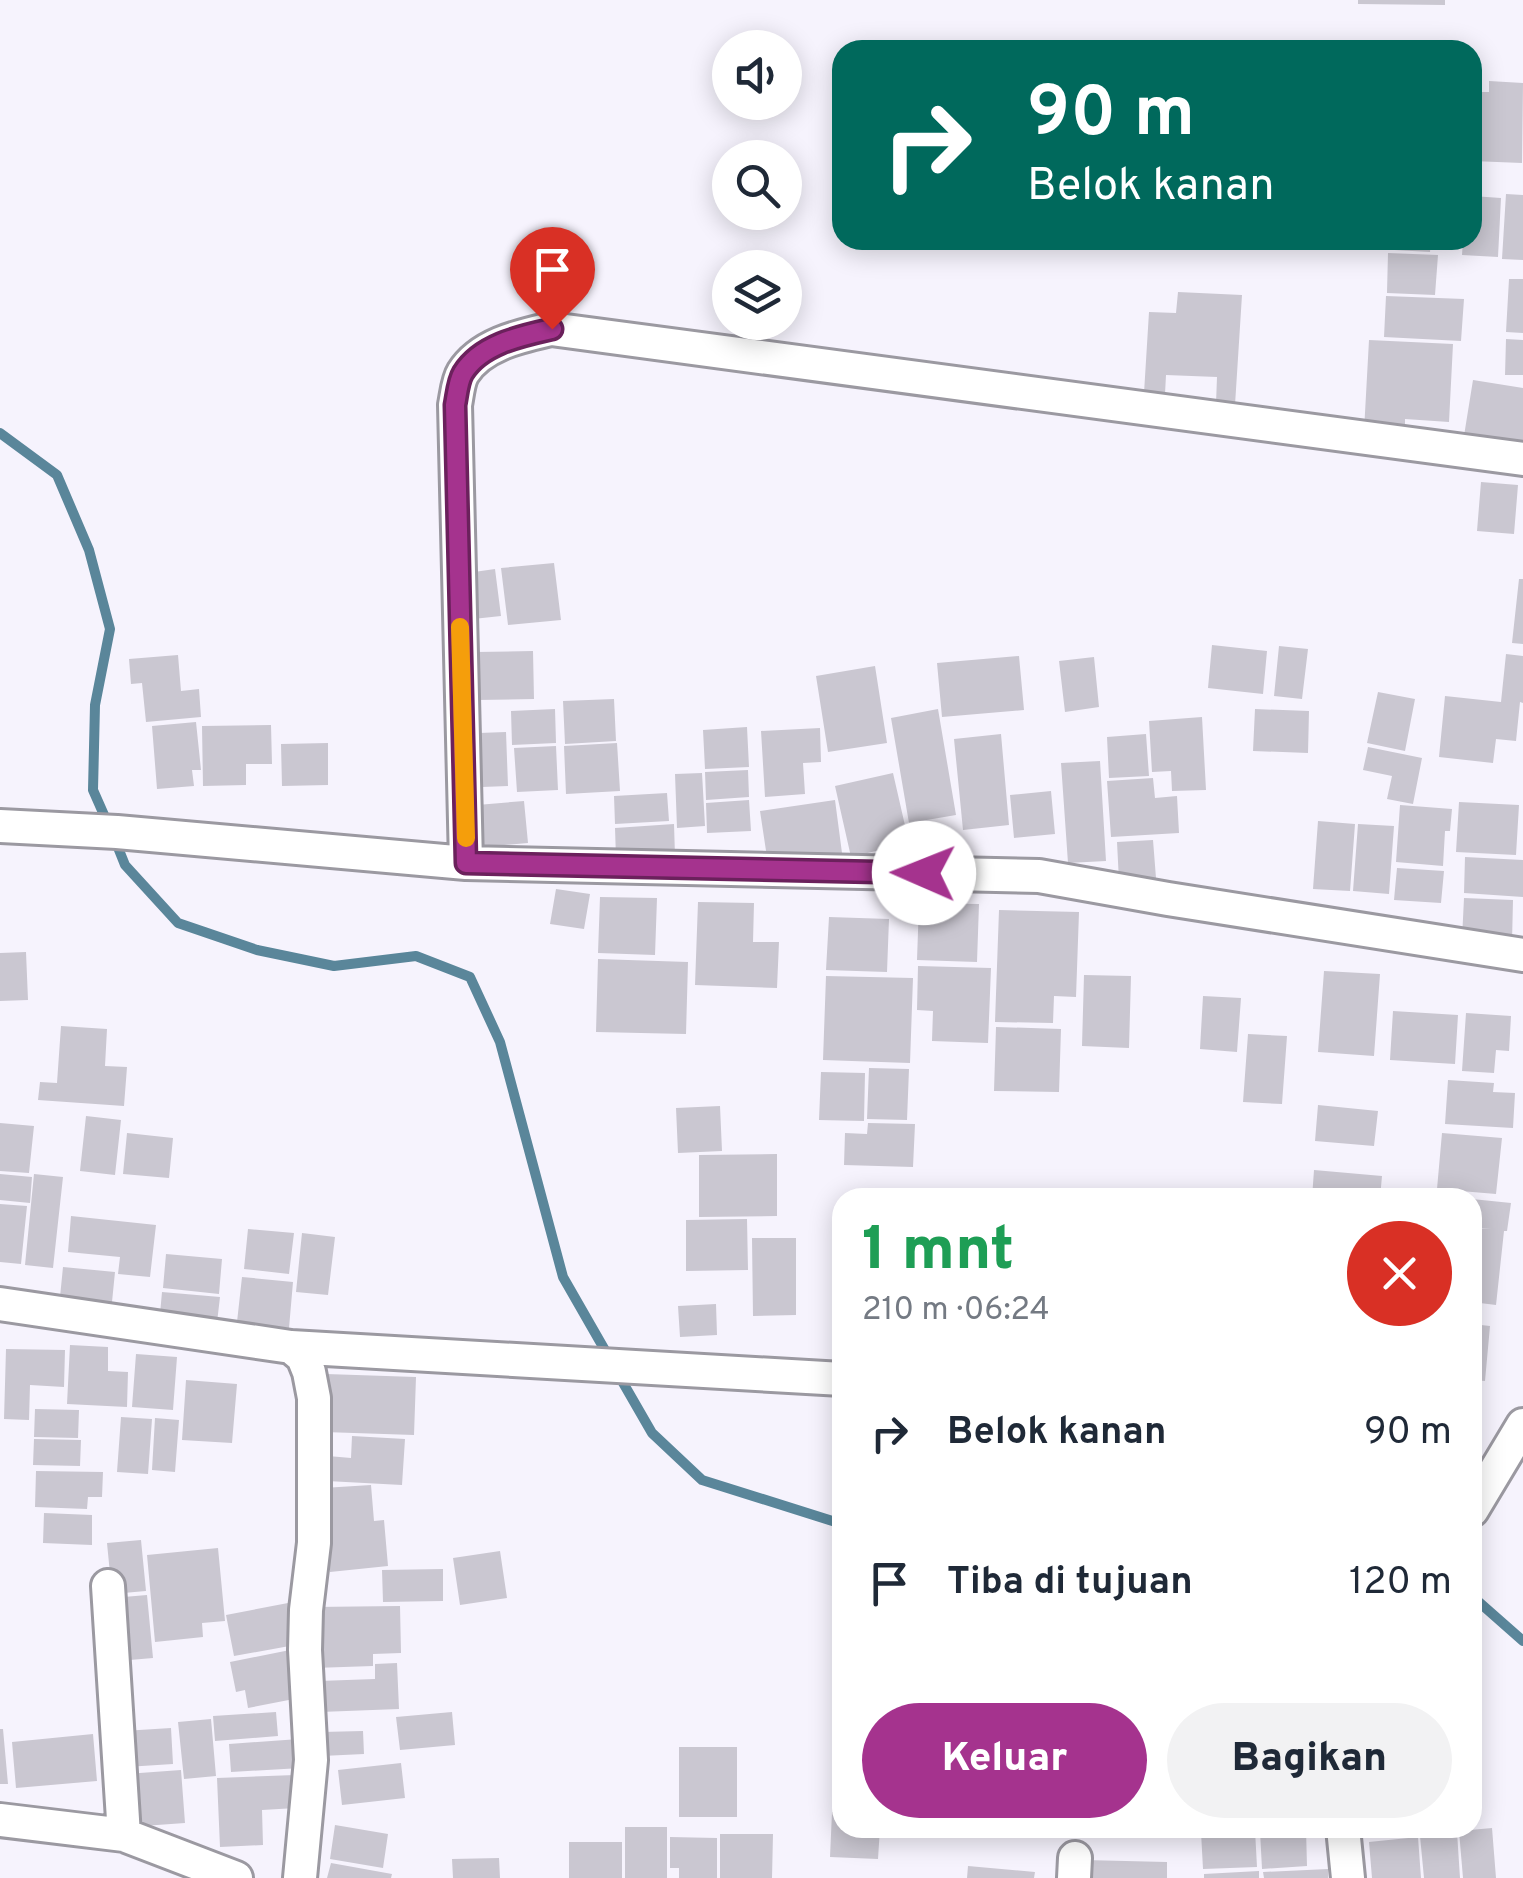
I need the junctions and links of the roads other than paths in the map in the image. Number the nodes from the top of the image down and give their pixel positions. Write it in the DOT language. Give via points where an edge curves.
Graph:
graph roads {
  1 [pos="1523,459"];
  2 [pos="0,826"];
  3 [pos="466,863"];
  4 [pos="1523,955"];
  5 [pos="0,1304"];
  6 [pos="292,1346"];
  7 [pos="832,1378"];
  8 [pos="1517,1446"];
  9 [pos="1482,1448"];
  10 [pos="1482,1496"];
  11 [pos="108,1586"];
  12 [pos="0,1820"];
  13 [pos="124,1835"];
  14 [pos="1344,1838"];
  15 [pos="236,1878"];
  16 [pos="300,1878"];
  17 [pos="1348,1878"];
  1 -- 3 [label="street" via="552,329 516,337 484,352 462,374 455,405"];
  2 -- 3 [label="street"];
  3 -- 4 [label="street" via="1039,876"];
  5 -- 6 [label="street"];
  6 -- 7 [label="street"];
  6 -- 16 [label="street" via="303,1357 314,1398 314,1543 304,1650 312,1760"];
  8 -- 9 [label="street"];
  8 -- 10 [label="street"];
  11 -- 13 [label="street"];
  12 -- 13 [label="street"];
  13 -- 15 [label="street"];
  14 -- 17 [label="street"];
}
